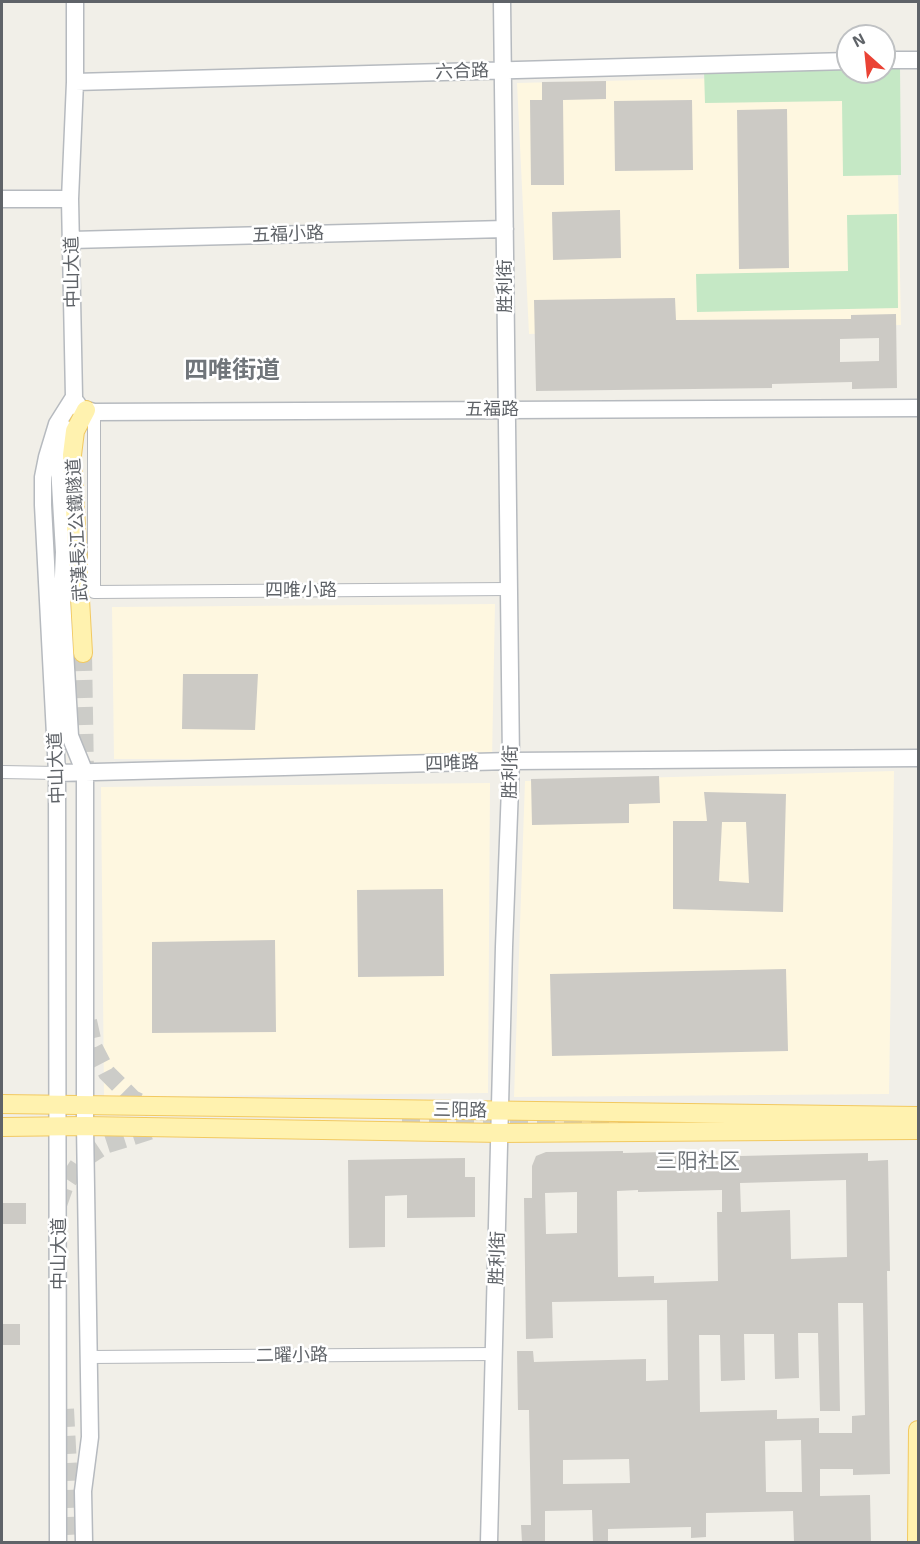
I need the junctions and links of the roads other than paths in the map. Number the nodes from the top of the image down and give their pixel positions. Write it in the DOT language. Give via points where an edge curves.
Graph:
graph roads {
  1 [pos="75,2"];
  2 [pos="502,2"];
  3 [pos="896,60"];
  4 [pos="918,60"];
  5 [pos="836,61"];
  6 [pos="503,69"];
  7 [pos="75,82"];
  8 [pos="2,199"];
  9 [pos="70,199"];
  10 [pos="505,229"];
  11 [pos="71,240"];
  12 [pos="83,407"];
  13 [pos="918,408"];
  14 [pos="506,409"];
  15 [pos="509,589"];
  16 [pos="94,592"];
  17 [pos="83,653"];
  18 [pos="918,758"];
  19 [pos="511,761"];
  20 [pos="2,772"];
  21 [pos="57,773"];
  22 [pos="85,773"];
  23 [pos="2,1104"];
  24 [pos="58,1104"];
  25 [pos="86,1104"];
  26 [pos="500,1111"];
  27 [pos="918,1116"];
  28 [pos="58,1126"];
  29 [pos="85,1126"];
  30 [pos="2,1127"];
  31 [pos="918,1131"];
  32 [pos="501,1134"];
  33 [pos="494,1354"];
  34 [pos="90,1357"];
  35 [pos="918,1430"];
  36 [pos="58,1542"];
  37 [pos="84,1542"];
  38 [pos="489,1542"];
  39 [pos="917,1542"];
  1 -- 7 [label="street, 中山大道"];
  2 -- 6 [label="street, 胜利街"];
  3 -- 4 [label="street"];
  5 -- 6 [label="street, 六合路"];
  6 -- 7 [label="street, 六合路"];
  6 -- 10 [label="street, 胜利街"];
  7 -- 9 [label="street, 中山大道"];
  8 -- 9 [label="street"];
  9 -- 11 [label="street, 中山大道"];
  10 -- 11 [label="street, 五福小路"];
  10 -- 14 [label="street, 胜利街"];
  11 -- 12 [label="street, 中山大道"];
  12 -- 14 [label="street, 五福路"];
  12 -- 16 [label="street, 中山大道"];
  12 -- 17 [label="main road, 武漢長江公鐵隧道" via="72,456"];
  12 -- 21 [label="street, 中山大道" via="57,424 43,477"];
  12 -- 22 [label="street, 中山大道" via="62,440 59,466 70,736"];
  13 -- 14 [label="street, 五福路"];
  14 -- 15 [label="street, 胜利街"];
  15 -- 16 [label="street, 四唯小路"];
  15 -- 19 [label="street, 胜利街"];
  18 -- 19 [label="street, 四唯路"];
  19 -- 22 [label="street, 四唯路"];
  19 -- 26 [label="street, 胜利街"];
  20 -- 21 [label="street"];
  21 -- 22 [label="street, 四唯路"];
  21 -- 24 [label="street, 中山大道"];
  22 -- 25 [label="street, 中山大道"];
  23 -- 24 [label="main road, 三阳路"];
  24 -- 25 [label="main road, 三阳路"];
  24 -- 28 [label="street, 中山大道"];
  25 -- 26 [label="main road, 三阳路"];
  25 -- 29 [label="street, 中山大道"];
  26 -- 27 [label="main road, 三阳路"];
  26 -- 32 [label="street, 胜利街"];
  28 -- 29 [label="main road, 三阳路"];
  28 -- 30 [label="main road, 三阳路"];
  28 -- 36 [label="street, 中山大道"];
  29 -- 32 [label="main road, 三阳路"];
  29 -- 34 [label="street, 中山大道"];
  31 -- 32 [label="main road, 三阳路"];
  32 -- 33 [label="street, 胜利街"];
  33 -- 34 [label="street, 二曜小路"];
  33 -- 38 [label="street, 胜利街"];
  34 -- 37 [label="street, 中山大道"];
  35 -- 39 [label="main road"];
}
